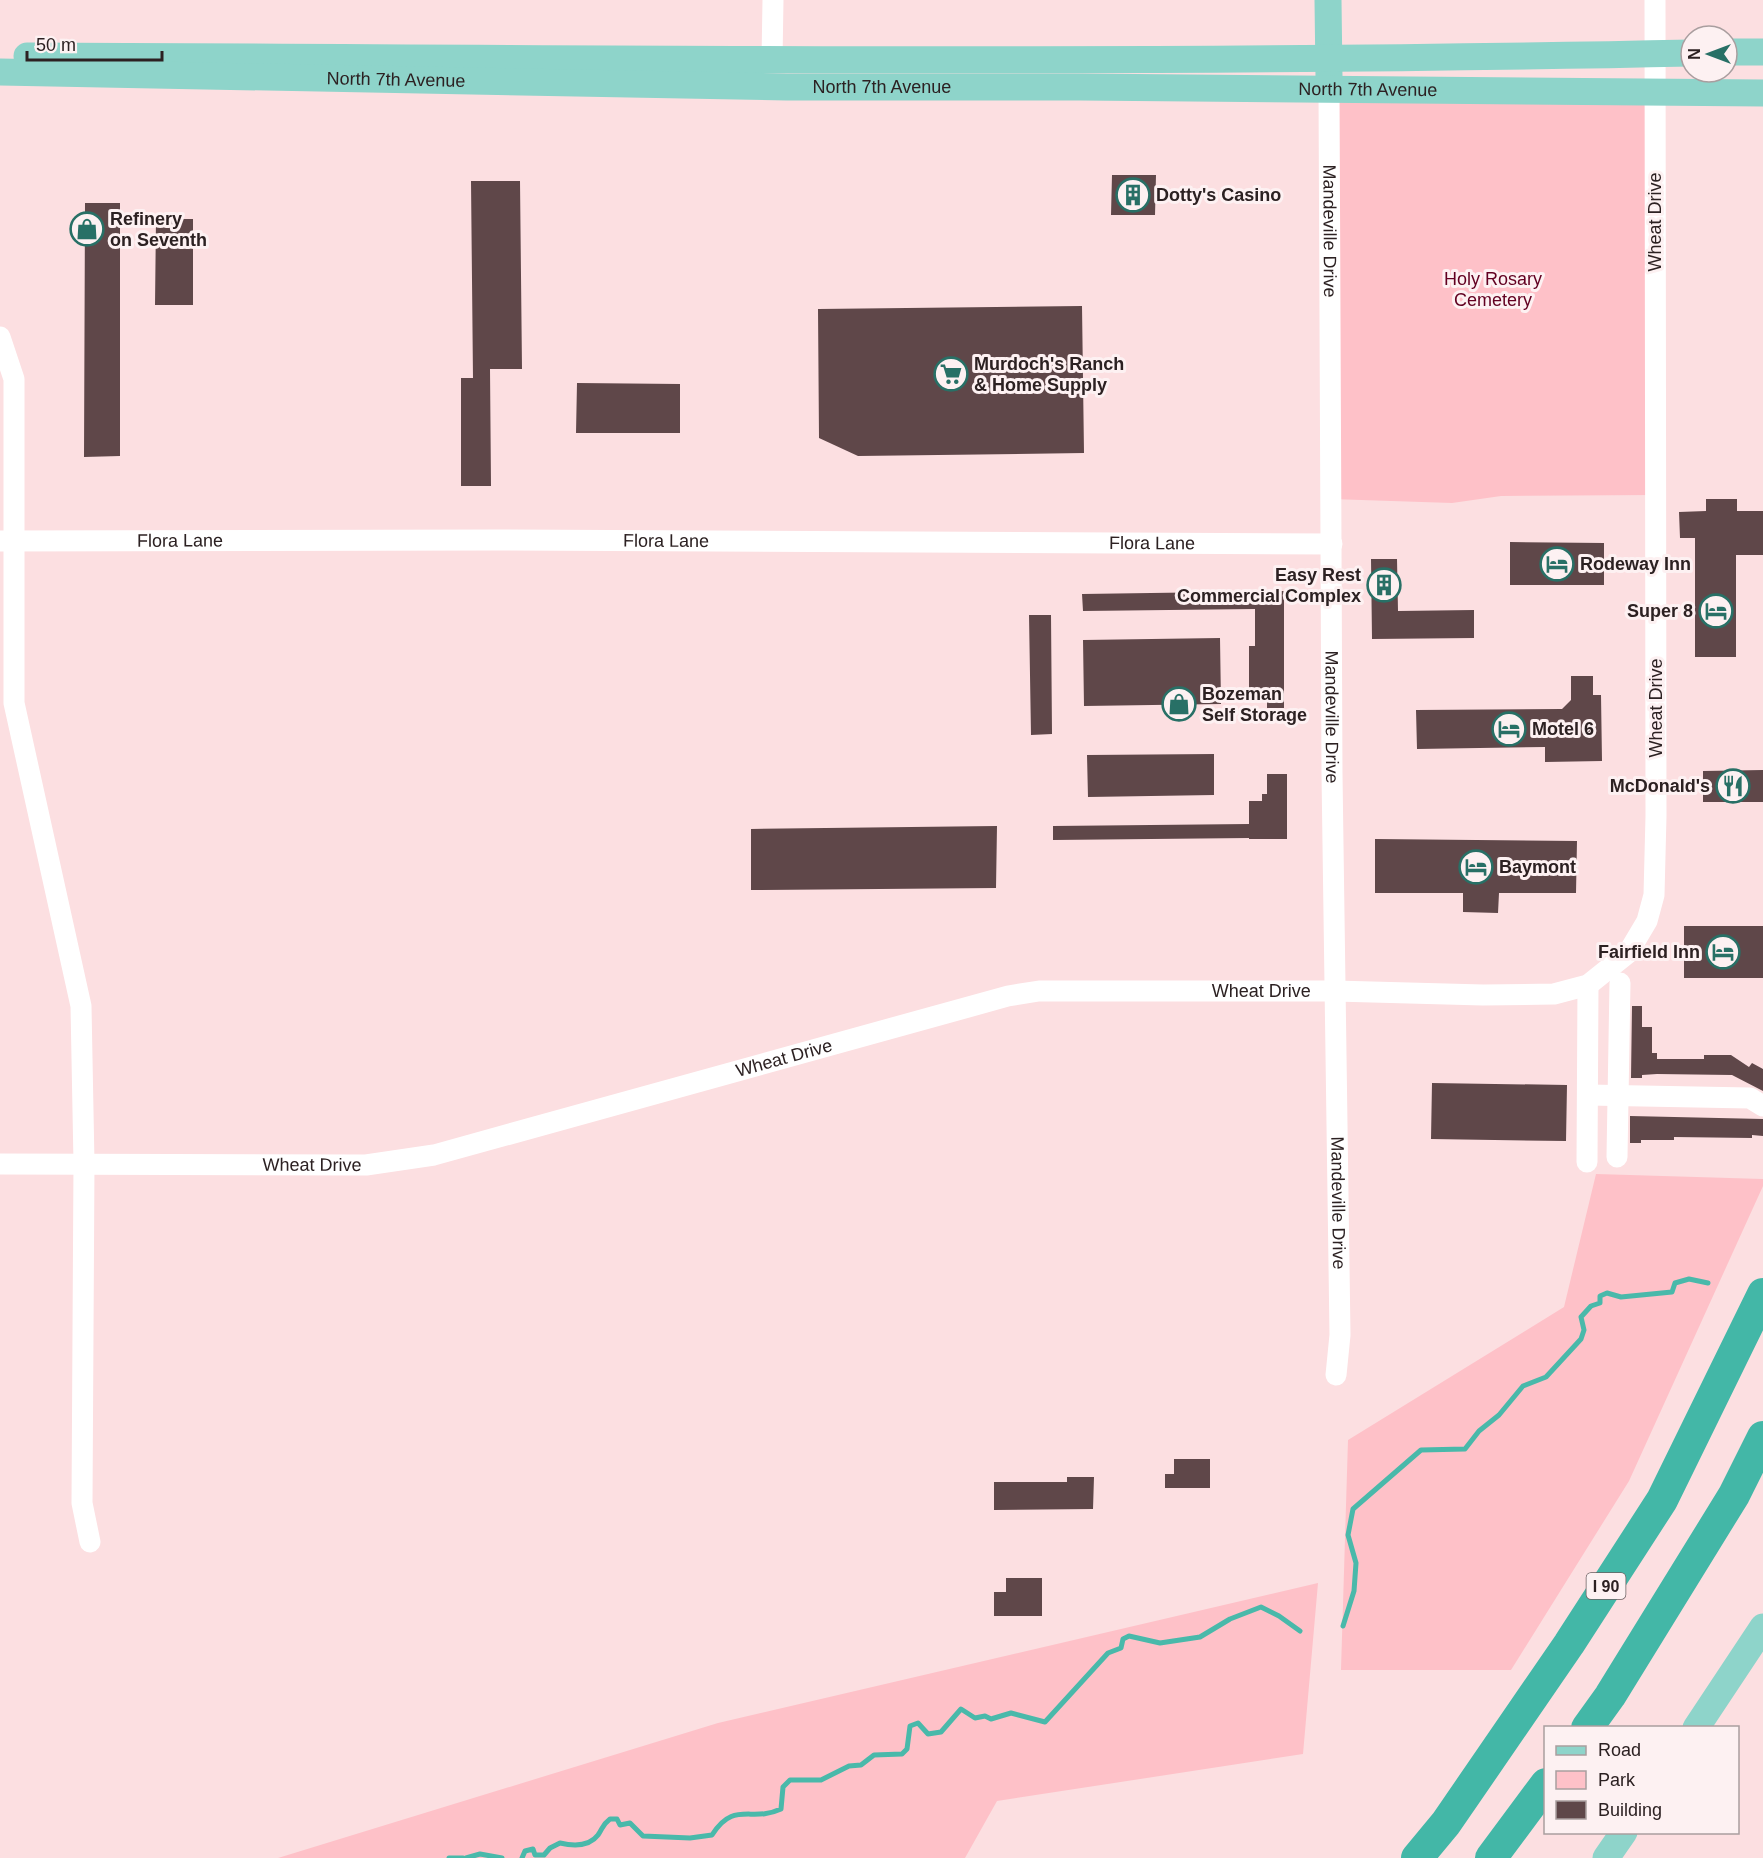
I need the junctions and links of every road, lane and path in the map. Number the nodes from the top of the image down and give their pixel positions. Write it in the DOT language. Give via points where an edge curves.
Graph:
graph roads {
  1 [pos="773,0"];
  2 [pos="1328,0"];
  3 [pos="1655,0"];
  4 [pos="1739,52"];
  5 [pos="1763,52"];
  6 [pos="1679,53"];
  7 [pos="1655,54"];
  8 [pos="1329,59"];
  9 [pos="772,60"];
  10 [pos="1,70"];
  11 [pos="1329,89"];
  12 [pos="1655,93"];
  13 [pos="1763,93"];
  14 [pos="0,337"];
  15 [pos="8,541"];
  16 [pos="1332,544"];
  17 [pos="1620,983"];
  18 [pos="1588,985"];
  19 [pos="1335,991"];
  20 [pos="1588,1095"];
  21 [pos="1618,1096"];
  22 [pos="1763,1106"];
  23 [pos="1617,1157"];
  24 [pos="1587,1162"];
  25 [pos="0,1164"];
  26 [pos="84,1164"];
  27 [pos="1763,1294"];
  28 [pos="1335,1375"];
  29 [pos="1763,1437"];
  30 [pos="90,1542"];
  31 [pos="1763,1628"];
  32 [pos="1588,1726"];
  33 [pos="1697,1726"];
  34 [pos="1544,1785"];
  35 [pos="1623,1834"];
  36 [pos="1417,1858"];
  37 [pos="1491,1858"];
  38 [pos="1606,1858"];
  1 -- 9 [label="street"];
  2 -- 8 [label="main road, Mandeville Drive"];
  3 -- 7 [label="street, Wheat Drive"];
  4 -- 5 [label="main road"];
  6 -- 7 [label="main road, North 7th Avenue"];
  7 -- 8 [label="main road, North 7th Avenue"];
  7 -- 12 [label="street, Wheat Drive"];
  8 -- 9 [label="main road, North 7th Avenue"];
  8 -- 11 [label="main road, Mandeville Drive"];
  9 -- 10 [label="main road, North 7th Avenue"];
  10 -- 11 [label="main road, North 7th Avenue" via="786,87"];
  11 -- 12 [label="main road, North 7th Avenue"];
  11 -- 16 [label="street, Mandeville Drive"];
  12 -- 13 [label="main road, North 7th Avenue"];
  12 -- 18 [label="street, Wheat Drive" via="1654,895 1647,921 1628,953"];
  14 -- 15 [label="street" via="14,379"];
  15 -- 16 [label="street, Flora Lane"];
  15 -- 26 [label="street" via="14,703 81,1006"];
  16 -- 19 [label="street, Mandeville Drive"];
  17 -- 21 [label="street"];
  18 -- 19 [label="street, Wheat Drive" via="1554,994"];
  18 -- 20 [label="street"];
  19 -- 26 [label="street, Wheat Drive" via="1039,992 1008,996 406,1161 366,1165"];
  19 -- 28 [label="street, Mandeville Drive" via="1340,1335"];
  20 -- 21 [label="street"];
  20 -- 24 [label="street"];
  21 -- 22 [label="street" via="1750,1098"];
  21 -- 23 [label="street"];
  25 -- 26 [label="street, Wheat Drive"];
  26 -- 30 [label="street" via="82,1503"];
  27 -- 36 [label="highway, I 90" via="1662,1500 1569,1644 1446,1823"];
  29 -- 32 [label="highway" via="1734,1495"];
  31 -- 33 [label="main road"];
  34 -- 37 [label="highway"];
  35 -- 38 [label="main road"];
}
